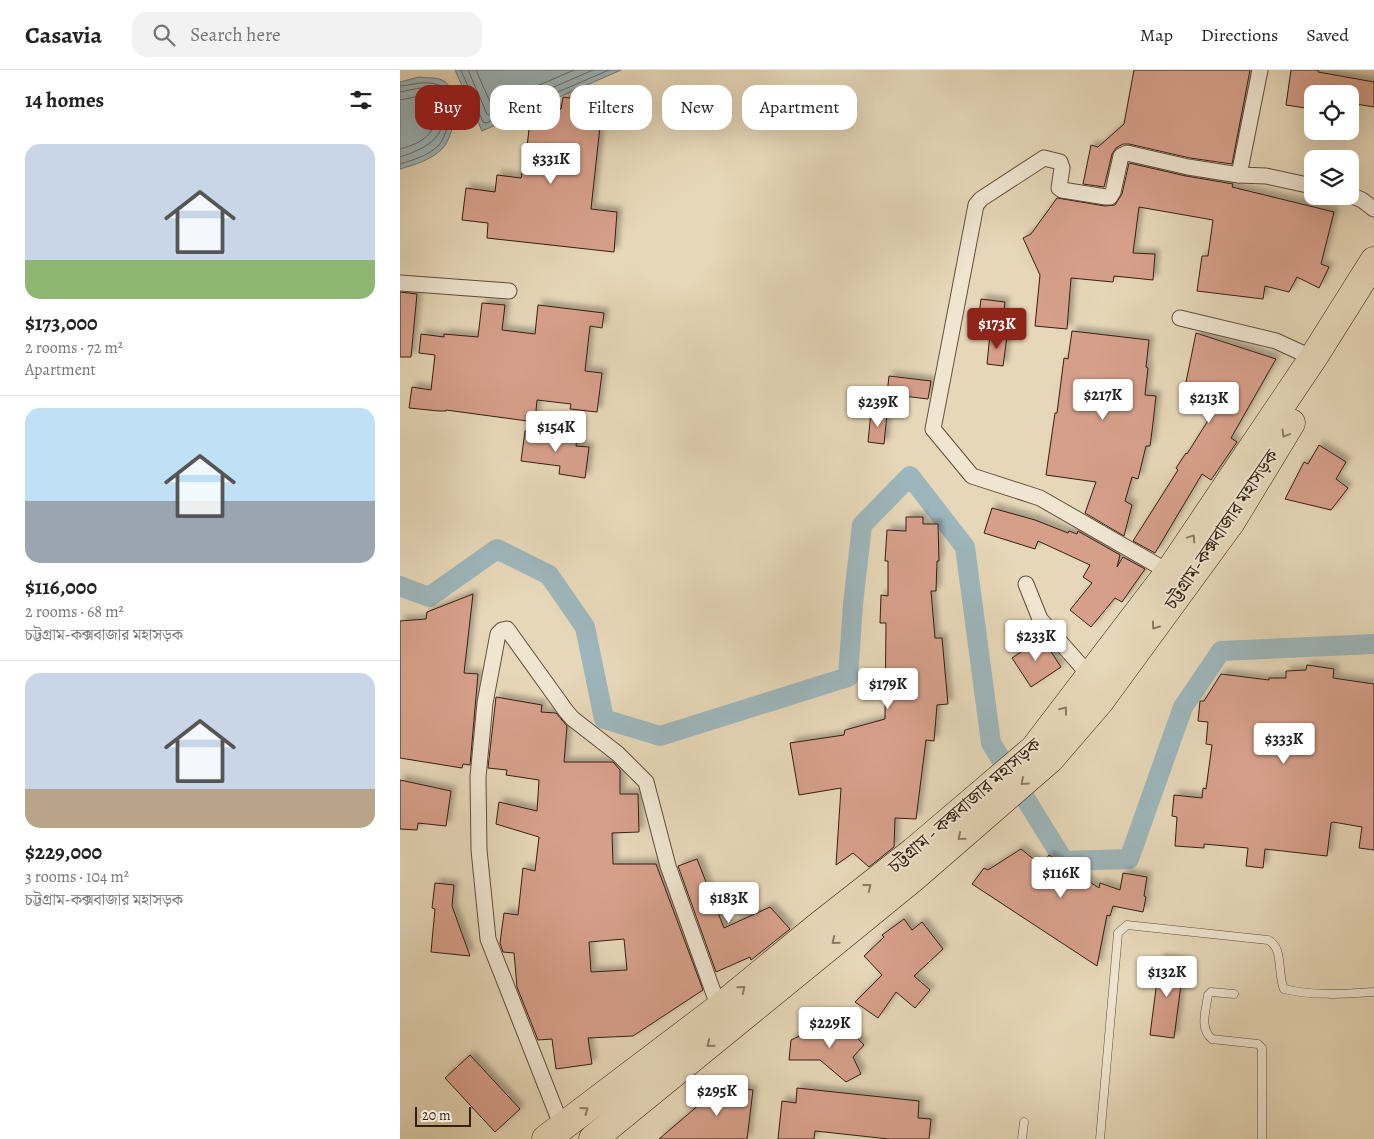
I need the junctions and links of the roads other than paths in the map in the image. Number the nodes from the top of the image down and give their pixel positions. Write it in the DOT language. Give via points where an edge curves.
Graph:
graph roads {
  1 [pos="1260,70"];
  2 [pos="1239,176"];
  3 [pos="1304,184"];
  4 [pos="1359,199"];
  5 [pos="1374,209"];
  6 [pos="1374,261"];
  7 [pos="400,283"];
  8 [pos="1374,287"];
  9 [pos="509,290"];
  10 [pos="1180,318"];
  11 [pos="1313,358"];
  12 [pos="1169,572"];
  13 [pos="1026,584"];
  14 [pos="1090,676"];
  15 [pos="1042,754"];
  16 [pos="990,798"];
  17 [pos="1374,992"];
  18 [pos="1234,994"];
  19 [pos="719,1008"];
  20 [pos="1024,1122"];
  21 [pos="554,1133"];
  22 [pos="593,1139"];
  23 [pos="1022,1139"];
  24 [pos="1100,1139"];
  25 [pos="1262,1139"];
  1 -- 2 [label="street"];
  2 -- 3 [label="street" via="1266,176"];
  2 -- 12 [label="street" via="1124,154 1120,158 1113,192 1106,197 1062,190 1059,188 1060,162 1044,158 981,199 976,205 933,429 972,476 1040,498"];
  4 -- 5 [label="street"];
  6 -- 11 [label="highway, চট্টগ্রাম - কক্সবাজার মহাসড়ক"];
  7 -- 9 [label="street"];
  8 -- 15 [label="highway, চট্টগ্রাম-কক্সবাজার মহাসড়ক, one-way" via="1231,522 1100,701"];
  10 -- 11 [label="street" via="1276,340"];
  12 -- 11 [label="highway, চট্টগ্রাম - কক্সবাজার মহাসড়ক, one-way"];
  12 -- 14 [label="highway, চট্টগ্রাম - কক্সবাজার মহাসড়ক"];
  13 -- 14 [label="street" via="1040,619"];
  15 -- 14 [label="highway, চট্টগ্রাম - কক্সবাজার মহাসড়ক, one-way"];
  15 -- 16 [label="highway"];
  19 -- 16 [label="highway, চট্টগ্রাম - কক্সবাজার মহাসড়ক, one-way" via="913,852"];
  16 -- 22 [label="highway, one-way" via="913,878"];
  17 -- 24 [label="lane" via="1348,994 1284,989 1280,980 1278,950 1274,942 1268,940 1127,925 1118,933"];
  18 -- 25 [label="lane" via="1211,992 1208,995 1204,1027 1212,1039 1258,1044 1262,1048"];
  21 -- 19 [label="highway, চট্টগ্রাম - কক্সবাজার মহাসড়ক, one-way"];
  19 -- 21 [label="street" via="668,866 646,782 618,754 573,719 507,629 502,630 498,634 485,703 478,777 479,850 488,939"];
  20 -- 23 [label="lane"];
}
